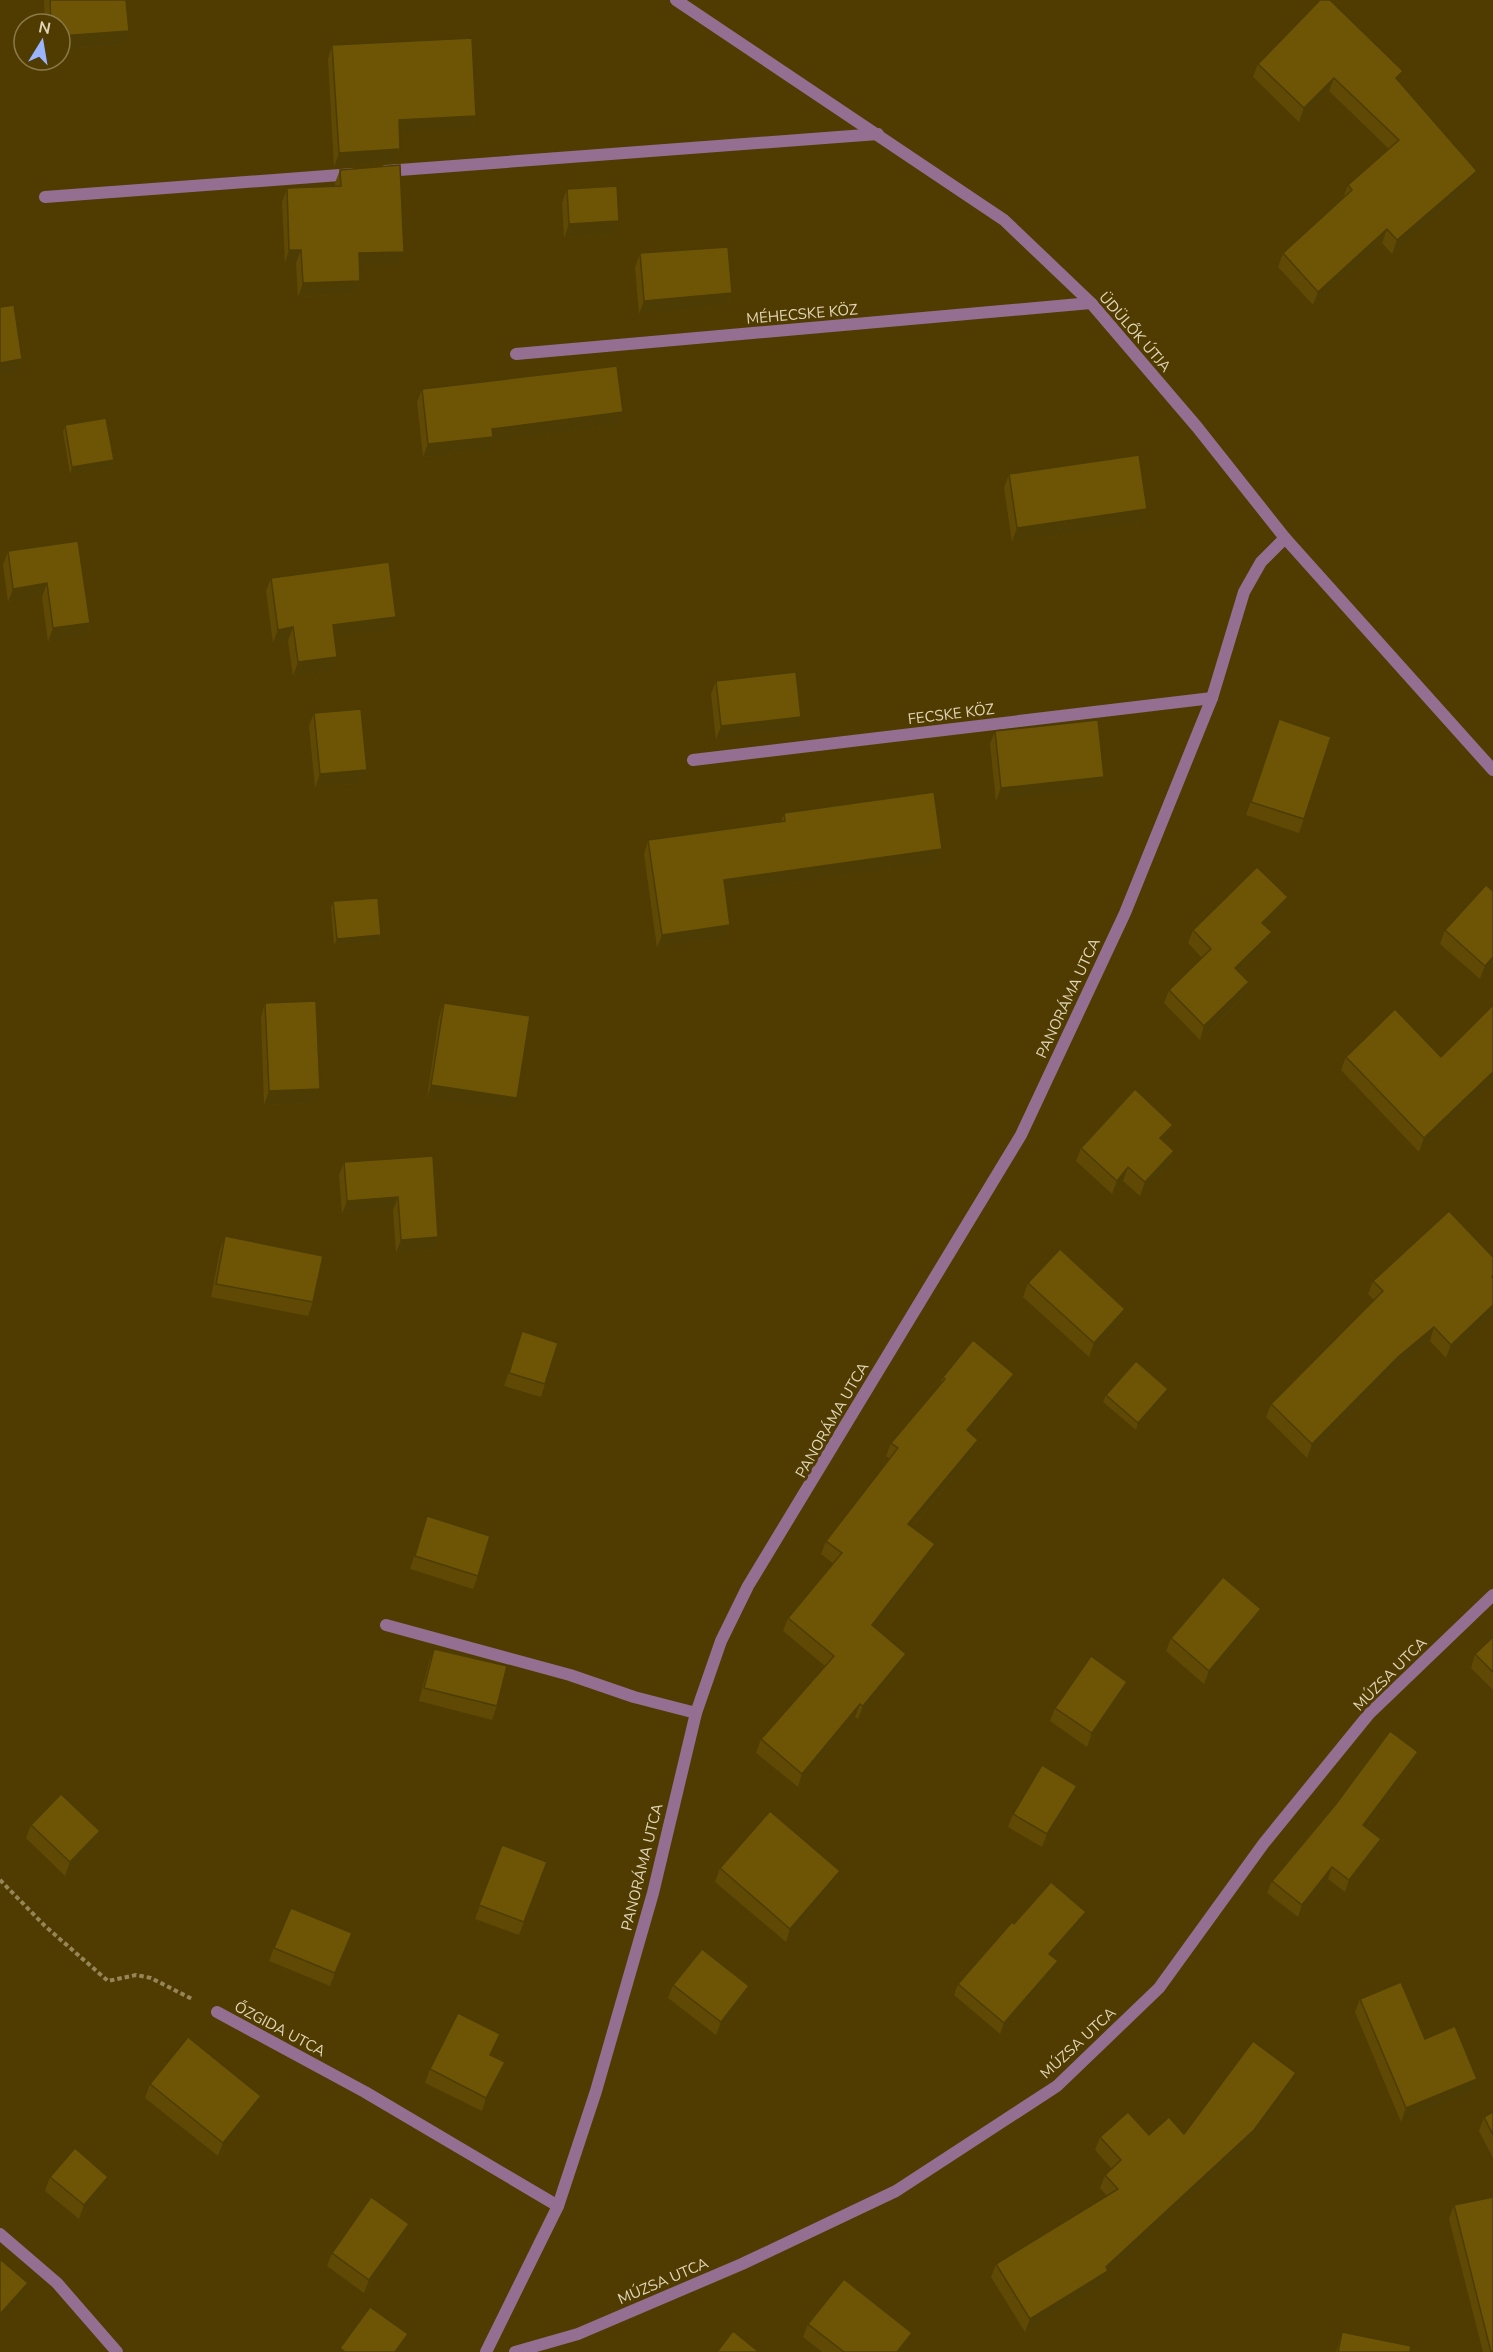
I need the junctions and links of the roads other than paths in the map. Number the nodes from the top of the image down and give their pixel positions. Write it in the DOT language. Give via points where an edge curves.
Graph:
graph roads {
  1 [pos="676,0"];
  2 [pos="878,134"];
  3 [pos="45,197"];
  4 [pos="1091,303"];
  5 [pos="516,354"];
  6 [pos="1285,538"];
  7 [pos="1212,698"];
  8 [pos="693,760"];
  9 [pos="1493,770"];
  10 [pos="1493,1595"];
  11 [pos="386,1624"];
  12 [pos="696,1713"];
  13 [pos="217,2012"];
  14 [pos="558,2206"];
  15 [pos="0,2234"];
  16 [pos="117,2352"];
  17 [pos="486,2352"];
  18 [pos="515,2352"];
  1 -- 2 [label="street, ÜDÜLŐK ÚTJA"];
  2 -- 3 [label="street"];
  2 -- 4 [label="street, ÜDÜLŐK ÚTJA" via="1004,220"];
  4 -- 5 [label="street, MÉHECSKE KÖZ"];
  4 -- 6 [label="street, ÜDÜLŐK ÚTJA"];
  6 -- 7 [label="street, PANORÁMA UTCA" via="1261,562 1244,592"];
  6 -- 9 [label="street, ÜDÜLŐK ÚTJA"];
  7 -- 8 [label="street, FECSKE KÖZ"];
  7 -- 12 [label="street, PANORÁMA UTCA" via="1125,913 1021,1135 748,1586 721,1641"];
  10 -- 18 [label="street, MÚZSA UTCA" via="1369,1714 1264,1843 1159,1988 1057,2086 896,2191 600,2325"];
  11 -- 12 [label="street"];
  12 -- 14 [label="street, PANORÁMA UTCA" via="653,1893"];
  13 -- 14 [label="street, ŐZGIDA UTCA" via="365,2092"];
  14 -- 17 [label="street, PANORÁMA UTCA"];
  15 -- 16 [label="street" via="57,2283"];
}
